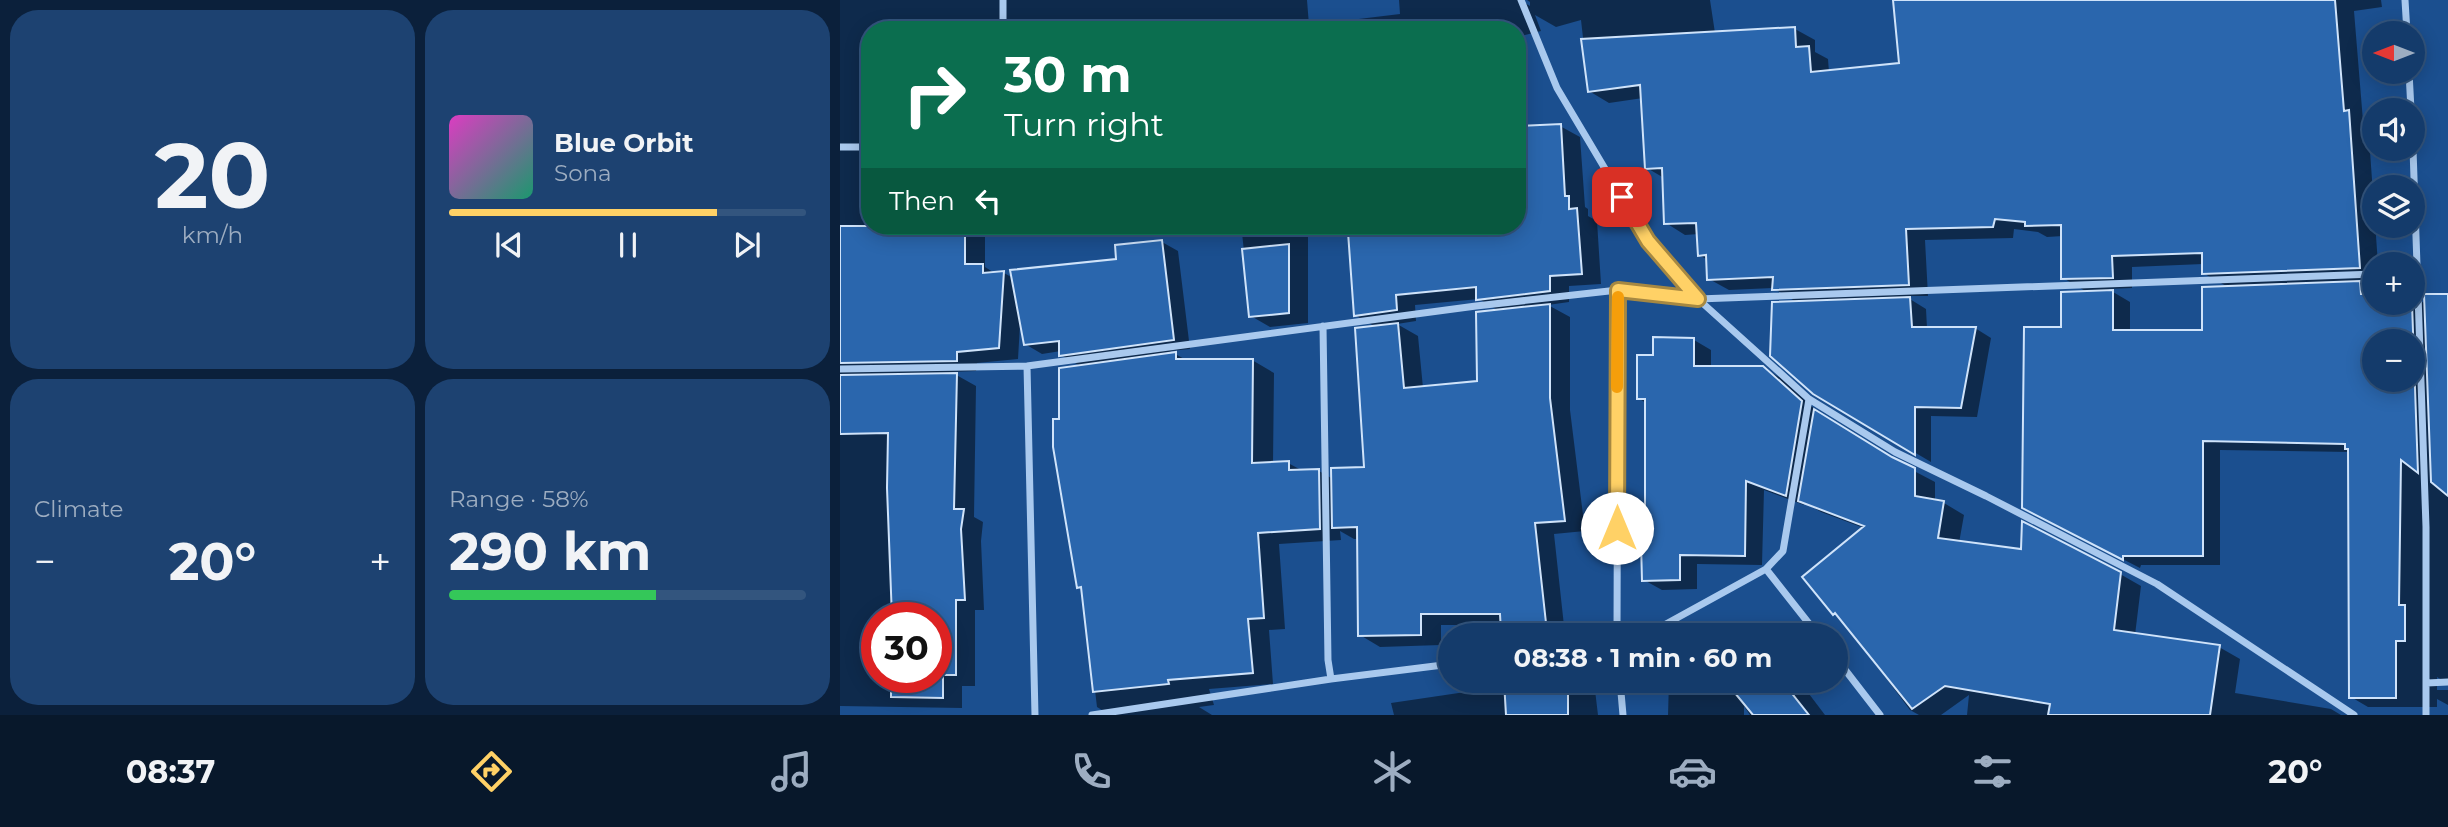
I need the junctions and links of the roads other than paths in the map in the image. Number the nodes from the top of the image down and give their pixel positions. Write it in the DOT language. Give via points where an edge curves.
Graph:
graph roads {
  1 [pos="1003,0"];
  2 [pos="1521,0"];
  3 [pos="2405,0"];
  4 [pos="1003,21"];
  5 [pos="2406,21"];
  6 [pos="840,147"];
  7 [pos="861,147"];
  8 [pos="2413,161"];
  9 [pos="2415,252"];
  10 [pos="2362,274"];
  11 [pos="1618,290"];
  12 [pos="1698,299"];
  13 [pos="2418,315"];
  14 [pos="1323,326"];
  15 [pos="1027,366"];
  16 [pos="840,369"];
  17 [pos="1809,399"];
  18 [pos="1766,569"];
  19 [pos="1617,623"];
  20 [pos="1668,623"];
  21 [pos="1809,623"];
  22 [pos="1438,666"];
  23 [pos="1848,674"];
  24 [pos="1331,679"];
  25 [pos="2427,682"];
  26 [pos="2448,682"];
  27 [pos="1621,693"];
  28 [pos="1139,711"];
  29 [pos="1035,715"];
  30 [pos="1092,715"];
  31 [pos="1623,715"];
  32 [pos="1880,715"];
  33 [pos="2354,715"];
  34 [pos="2426,715"];
  1 -- 4 [label="street"];
  2 -- 12 [label="street" via="1556,88 1648,241"];
  3 -- 5 [label="street"];
  6 -- 7 [label="street"];
  8 -- 9 [label="street"];
  10 -- 12 [label="street"];
  11 -- 12 [label="street"];
  11 -- 14 [label="street"];
  11 -- 19 [label="street"];
  12 -- 17 [label="street"];
  13 -- 25 [label="street"];
  14 -- 15 [label="street"];
  14 -- 24 [label="street"];
  15 -- 16 [label="street"];
  15 -- 29 [label="street"];
  17 -- 18 [label="street" via="1783,551"];
  17 -- 33 [label="street" via="1895,453 2157,584"];
  18 -- 20 [label="street"];
  18 -- 21 [label="street"];
  22 -- 24 [label="street"];
  23 -- 32 [label="street"];
  24 -- 28 [label="street"];
  25 -- 26 [label="street"];
  25 -- 34 [label="street"];
  27 -- 31 [label="street"];
  28 -- 30 [label="street"];
}
